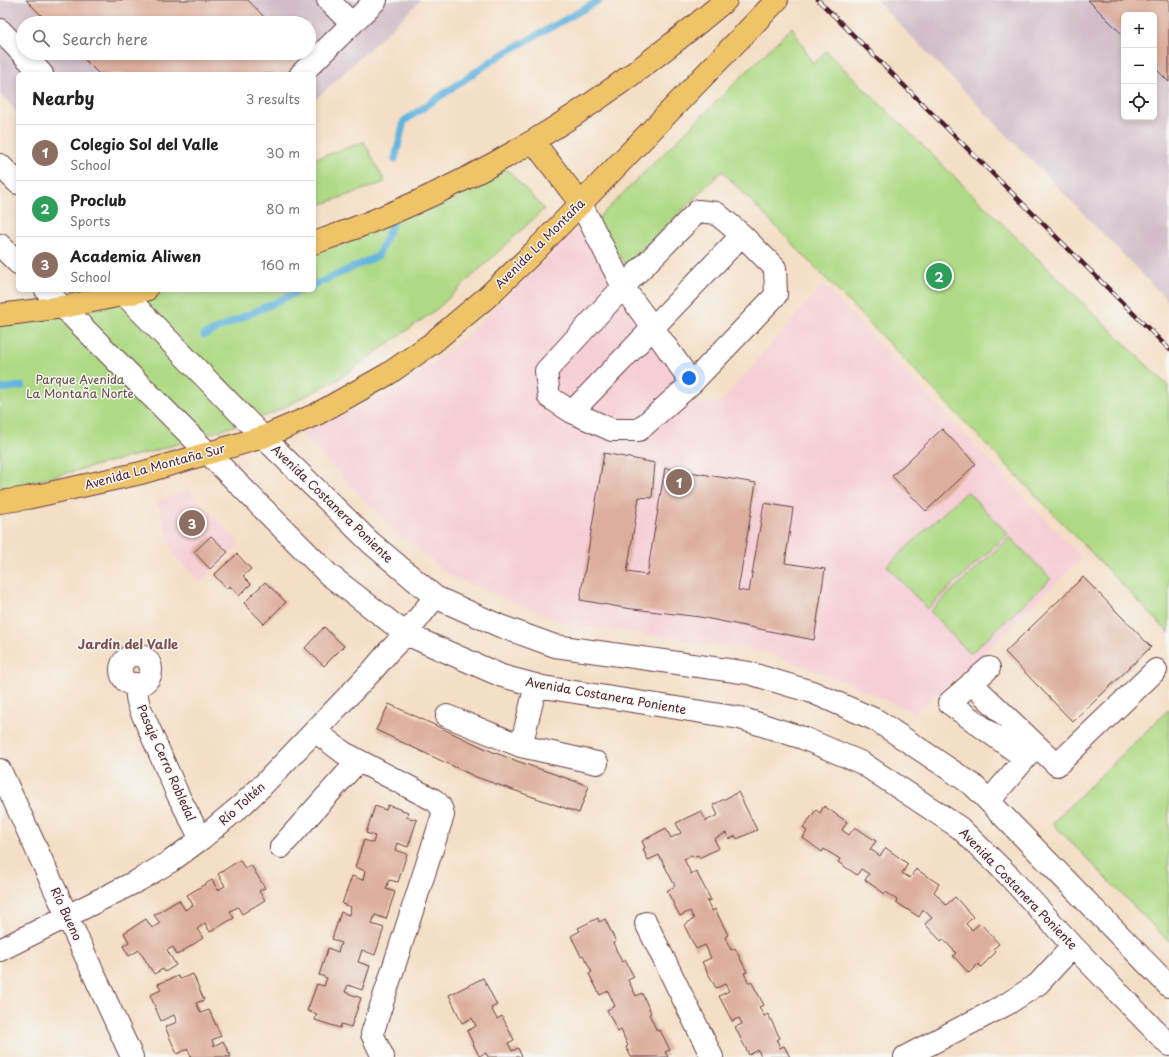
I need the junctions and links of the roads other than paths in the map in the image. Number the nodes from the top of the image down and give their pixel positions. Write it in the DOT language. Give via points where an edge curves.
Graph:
graph roads {
  1 [pos="328,0"];
  2 [pos="376,0"];
  3 [pos="726,0"];
  4 [pos="777,0"];
  5 [pos="352,24"];
  6 [pos="0,30"];
  7 [pos="16,47"];
  8 [pos="316,59"];
  9 [pos="29,60"];
  10 [pos="315,60"];
  11 [pos="40,72"];
  12 [pos="303,72"];
  13 [pos="533,141"];
  14 [pos="0,165"];
  15 [pos="16,181"];
  16 [pos="581,204"];
  17 [pos="742,235"];
  18 [pos="316,242"];
  19 [pos="0,245"];
  20 [pos="16,261"];
  21 [pos="623,287"];
  22 [pos="48,292"];
  23 [pos="122,292"];
  24 [pos="64,307"];
  25 [pos="0,315"];
  26 [pos="653,328"];
  27 [pos="692,383"];
  28 [pos="572,412"];
  29 [pos="263,437"];
  30 [pos="208,453"];
  31 [pos="0,502"];
  32 [pos="435,597"];
  33 [pos="406,634"];
  34 [pos="989,668"];
  35 [pos="1156,670"];
  36 [pos="971,683"];
  37 [pos="136,684"];
  38 [pos="536,685"];
  39 [pos="447,716"];
  40 [pos="315,731"];
  41 [pos="521,746"];
  42 [pos="1031,752"];
  43 [pos="358,761"];
  44 [pos="597,763"];
  45 [pos="0,770"];
  46 [pos="989,802"];
  47 [pos="201,840"];
  48 [pos="281,847"];
  49 [pos="67,916"];
  50 [pos="646,923"];
  51 [pos="1073,946"];
  52 [pos="0,950"];
  53 [pos="1169,986"];
  54 [pos="1169,1045"];
  55 [pos="132,1057"];
  56 [pos="383,1057"];
  57 [pos="712,1057"];
  58 [pos="905,1057"];
  1 -- 5 [label="street"];
  2 -- 5 [label="street"];
  3 -- 13 [label="main road" via="656,58"];
  4 -- 16 [label="main road, Avenida La Montaña"];
  5 -- 8 [label="street"];
  6 -- 7 [label="street"];
  9 -- 11 [label="street"];
  10 -- 12 [label="street"];
  13 -- 16 [label="main road"];
  13 -- 18 [label="main road" via="428,198"];
  14 -- 15 [label="street"];
  16 -- 21 [label="street"];
  16 -- 29 [label="main road, Avenida La Montaña" via="487,297 431,344 388,374 317,414"];
  17 -- 21 [label="street" via="716,213 698,211"];
  17 -- 26 [label="street"];
  17 -- 27 [label="street" via="775,268 776,295"];
  19 -- 20 [label="street"];
  21 -- 26 [label="street"];
  21 -- 28 [label="street" via="546,371 549,397"];
  22 -- 24 [label="street, Avenida Costanera Poniente"];
  23 -- 24 [label="main road"];
  23 -- 29 [label="street, Avenida Costanera Poniente"];
  24 -- 25 [label="main road"];
  24 -- 30 [label="street, Avenida Costanera Poniente"];
  26 -- 27 [label="street"];
  26 -- 28 [label="street"];
  27 -- 28 [label="street" via="639,430 612,430"];
  29 -- 30 [label="main road, Avenida La Montaña Sur"];
  29 -- 32 [label="street, Avenida Costanera Poniente" via="370,542"];
  30 -- 31 [label="main road, Avenida La Montaña Sur" via="141,474"];
  30 -- 33 [label="street, Avenida Costanera Poniente" via="328,574"];
  32 -- 33 [label="street, Río Toltén"];
  32 -- 46 [label="street, Avenida Costanera Poniente" via="500,626 555,646 749,673 812,692 876,720 973,785"];
  33 -- 38 [label="street, Avenida Costanera Poniente" via="502,676"];
  33 -- 40 [label="street, Río Toltén"];
  34 -- 36 [label="street"];
  35 -- 42 [label="street" via="1057,765"];
  36 -- 42 [label="street"];
  36 -- 42 [label="street" via="949,703"];
  37 -- 47 [label="street, Pasaje Cerro Robledal" via="139,706 178,796"];
  38 -- 41 [label="street"];
  38 -- 51 [label="street, Avenida Costanera Poniente" via="740,718 803,738 862,763 960,828 1008,875"];
  39 -- 41 [label="street"];
  40 -- 43 [label="street"];
  40 -- 47 [label="street, Río Toltén" via="263,785"];
  41 -- 44 [label="street"];
  42 -- 46 [label="street"];
  43 -- 48 [label="street"];
  43 -- 56 [label="street" via="434,800 442,809 443,815 372,1034"];
  45 -- 49 [label="street, Río Bueno"];
  46 -- 53 [label="street, Avenida Costanera Poniente"];
  47 -- 49 [label="street, Río Toltén" via="139,880"];
  49 -- 52 [label="street, Río Toltén"];
  49 -- 55 [label="street, Río Bueno"];
  50 -- 57 [label="street"];
  51 -- 54 [label="street, Avenida Costanera Poniente"];
  51 -- 58 [label="street" via="1038,984 1007,1004"];
}
